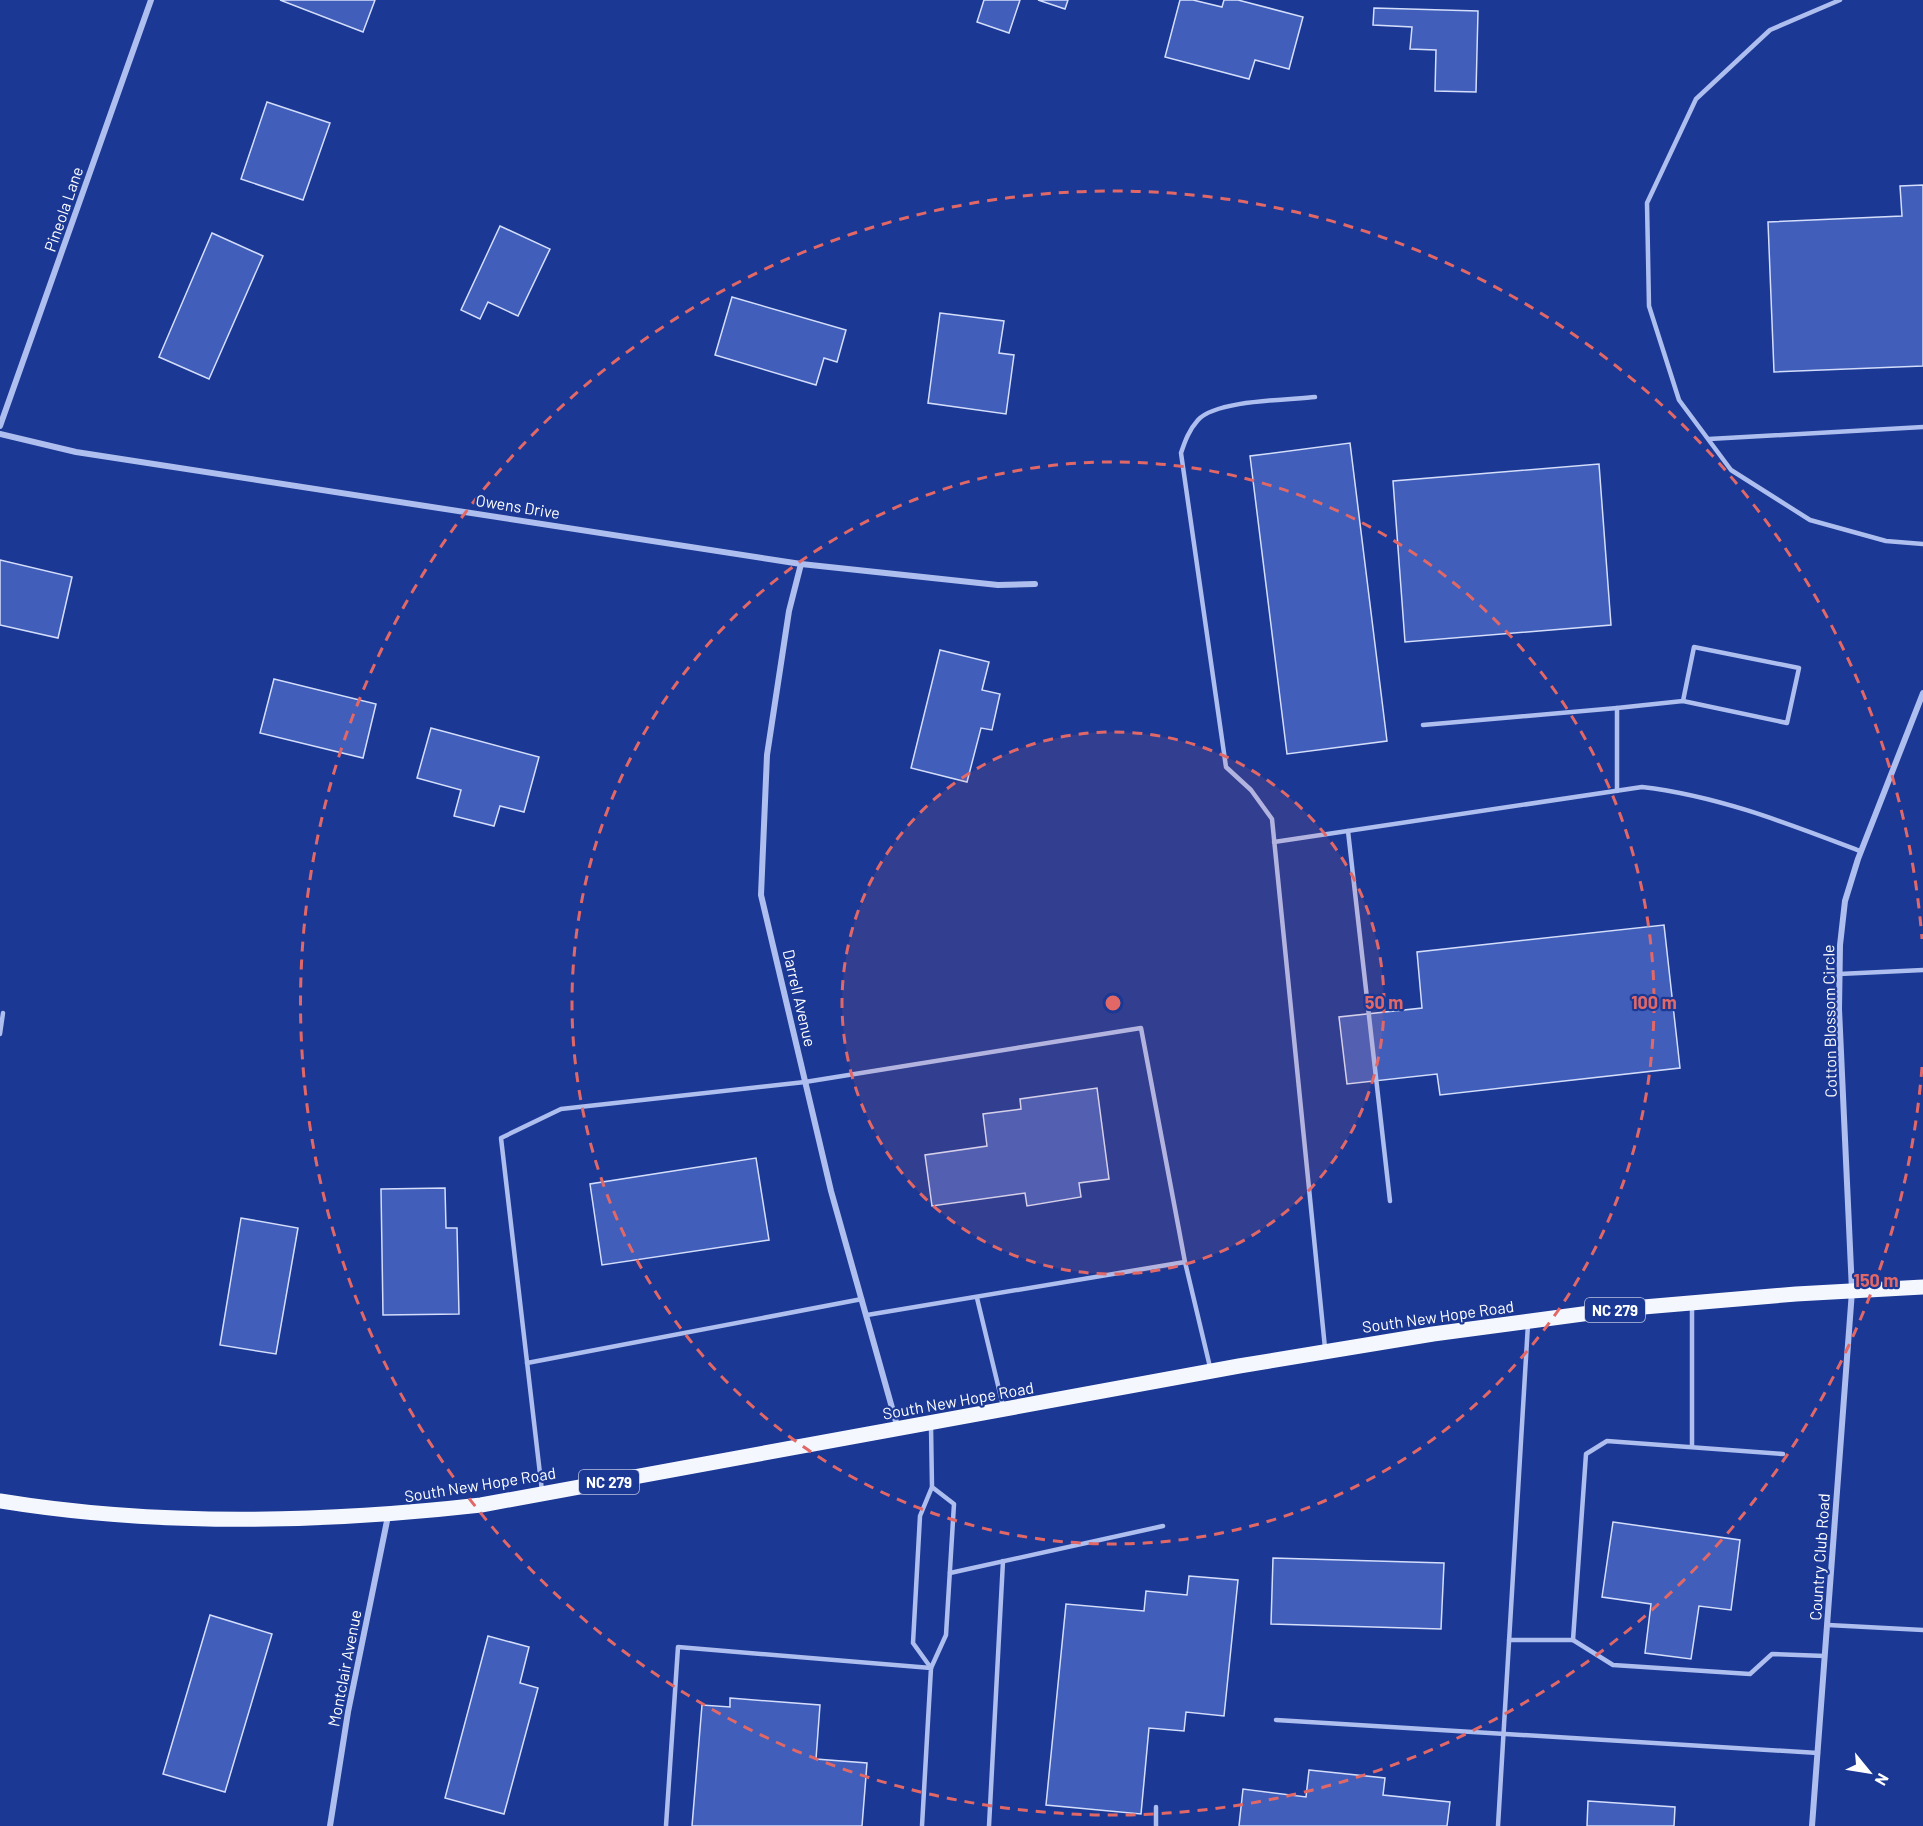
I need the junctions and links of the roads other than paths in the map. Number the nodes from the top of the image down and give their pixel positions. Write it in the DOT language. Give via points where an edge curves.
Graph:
graph roads {
  1 [pos="151,0"];
  2 [pos="1840,0"];
  3 [pos="1316,397"];
  4 [pos="0,426"];
  5 [pos="1923,427"];
  6 [pos="0,434"];
  7 [pos="1708,440"];
  8 [pos="1923,544"];
  9 [pos="801,564"];
  10 [pos="1035,584"];
  11 [pos="1923,693"];
  12 [pos="1683,701"];
  13 [pos="1617,708"];
  14 [pos="1422,725"];
  15 [pos="1617,791"];
  16 [pos="1348,831"];
  17 [pos="1274,842"];
  18 [pos="1860,851"];
  19 [pos="1923,970"];
  20 [pos="1839,974"];
  21 [pos="3,1013"];
  22 [pos="0,1034"];
  23 [pos="805,1082"];
  24 [pos="1390,1201"];
  25 [pos="1185,1262"];
  26 [pos="1923,1287"];
  27 [pos="1852,1291"];
  28 [pos="977,1298"];
  29 [pos="862,1299"];
  30 [pos="1692,1303"];
  31 [pos="867,1315"];
  32 [pos="1528,1321"];
  33 [pos="1325,1352"];
  34 [pos="527,1363"];
  35 [pos="1211,1372"];
  36 [pos="1004,1410"];
  37 [pos="930,1423"];
  38 [pos="898,1429"];
  39 [pos="1692,1446"];
  40 [pos="1783,1454"];
  41 [pos="932,1487"];
  42 [pos="542,1494"];
  43 [pos="0,1502"];
  44 [pos="387,1516"];
  45 [pos="1163,1526"];
  46 [pos="1003,1561"];
  47 [pos="950,1573"];
  48 [pos="1828,1625"];
  49 [pos="1923,1630"];
  50 [pos="1509,1640"];
  51 [pos="1573,1641"];
  52 [pos="1825,1656"];
  53 [pos="931,1668"];
  54 [pos="1276,1720"];
  55 [pos="1503,1735"];
  56 [pos="1818,1753"];
  57 [pos="1156,1807"];
  58 [pos="330,1826"];
  59 [pos="666,1826"];
  60 [pos="922,1826"];
  61 [pos="989,1826"];
  62 [pos="1156,1826"];
  63 [pos="1498,1826"];
  64 [pos="1812,1826"];
  1 -- 4 [label="street, Pineola Lane"];
  2 -- 7 [label="lane" via="1770,30 1696,99 1647,203 1649,306 1679,400"];
  3 -- 17 [label="lane" via="1220,407 1199,418 1181,453 1226,767 1251,790 1272,819"];
  5 -- 7 [label="lane"];
  6 -- 9 [label="street, Owens Drive" via="87,453"];
  7 -- 8 [label="lane" via="1731,470 1810,520 1886,541"];
  9 -- 10 [label="street, Owens Drive" via="998,585"];
  9 -- 23 [label="street, Darrell Avenue" via="789,611 766,755 761,895"];
  11 -- 18 [label="street, Cotton Blossom Circle"];
  12 -- 12 [label="lane" via="1787,723 1799,668 1694,647"];
  12 -- 13 [label="lane"];
  13 -- 14 [label="lane"];
  13 -- 15 [label="lane"];
  15 -- 16 [label="lane"];
  15 -- 18 [label="lane" via="1642,787 1683,791 1757,811"];
  16 -- 17 [label="lane"];
  16 -- 24 [label="lane"];
  17 -- 33 [label="lane"];
  18 -- 20 [label="street, Cotton Blossom Circle" via="1845,901"];
  19 -- 20 [label="lane"];
  20 -- 27 [label="street, Cotton Blossom Circle"];
  21 -- 22 [label="lane"];
  23 -- 25 [label="lane" via="1140,1028"];
  23 -- 29 [label="street, Darrell Avenue"];
  23 -- 34 [label="lane" via="561,1109 501,1138"];
  25 -- 28 [label="lane"];
  25 -- 35 [label="lane"];
  26 -- 27 [label="main road, South New Hope Road / NC 279"];
  27 -- 30 [label="main road, South New Hope Road / NC 279"];
  27 -- 48 [label="street, Country Club Road"];
  28 -- 31 [label="lane"];
  28 -- 36 [label="lane"];
  29 -- 31 [label="street, Darrell Avenue"];
  29 -- 34 [label="lane"];
  30 -- 32 [label="main road, South New Hope Road / NC 279"];
  30 -- 39 [label="lane"];
  31 -- 38 [label="street, Darrell Avenue"];
  32 -- 33 [label="main road, South New Hope Road / NC 279"];
  32 -- 50 [label="lane"];
  33 -- 35 [label="main road, South New Hope Road / NC 279"];
  34 -- 42 [label="lane"];
  35 -- 36 [label="main road, South New Hope Road / NC 279"];
  36 -- 37 [label="main road, South New Hope Road / NC 279"];
  37 -- 38 [label="main road, South New Hope Road / NC 279"];
  37 -- 41 [label="lane"];
  38 -- 42 [label="main road, South New Hope Road / NC 279"];
  39 -- 40 [label="lane"];
  39 -- 51 [label="lane" via="1606,1441 1586,1454"];
  41 -- 47 [label="lane" via="954,1504"];
  41 -- 53 [label="lane" via="920,1516 913,1643"];
  42 -- 44 [label="main road, South New Hope Road / NC 279"];
  43 -- 44 [label="main road, South New Hope Road / NC 279" via="184,1518"];
  44 -- 58 [label="street, Montclair Avenue"];
  45 -- 46 [label="lane"];
  46 -- 47 [label="lane"];
  46 -- 61 [label="lane"];
  47 -- 53 [label="lane" via="946,1635"];
  48 -- 49 [label="lane"];
  48 -- 52 [label="street, Country Club Road"];
  50 -- 51 [label="lane"];
  50 -- 55 [label="lane"];
  51 -- 52 [label="lane" via="1613,1665 1749,1674 1772,1654"];
  52 -- 56 [label="street, Country Club Road"];
  53 -- 59 [label="lane" via="678,1647"];
  53 -- 60 [label="lane"];
  54 -- 55 [label="lane"];
  55 -- 56 [label="lane"];
  55 -- 63 [label="lane"];
  56 -- 64 [label="street, Country Club Road"];
  57 -- 62 [label="lane"];
}
